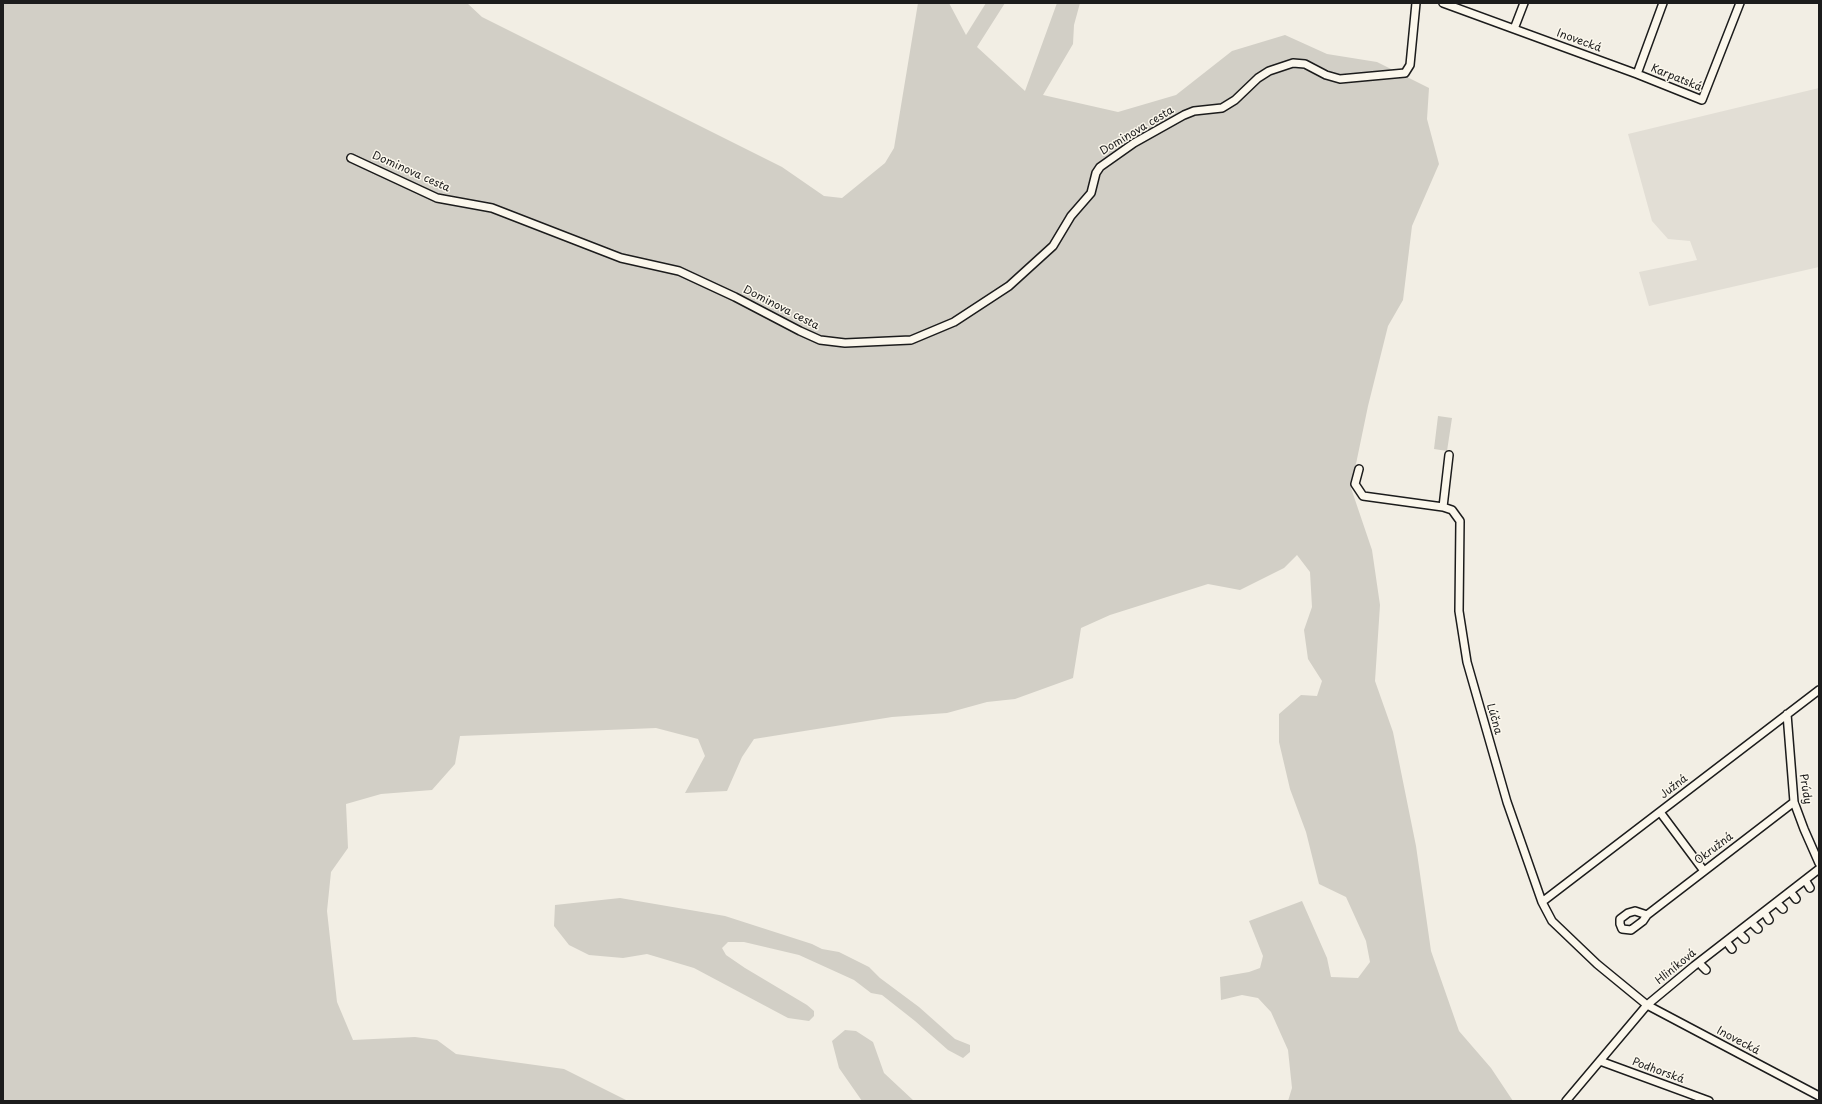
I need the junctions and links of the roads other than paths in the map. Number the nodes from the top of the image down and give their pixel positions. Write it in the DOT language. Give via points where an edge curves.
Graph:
graph roads {
  1 [pos="1416,3"];
  2 [pos="1443,3"];
  3 [pos="1524,3"];
  4 [pos="1663,3"];
  5 [pos="1740,3"];
  6 [pos="1514,29"];
  7 [pos="1636,74"];
  8 [pos="351,158"];
  9 [pos="1449,455"];
  10 [pos="1359,469"];
  11 [pos="1443,507"];
  12 [pos="1819,690"];
  13 [pos="1787,714"];
  14 [pos="1794,802"];
  15 [pos="1660,812"];
  16 [pos="1819,863"];
  17 [pos="1819,869"];
  18 [pos="1704,871"];
  19 [pos="1542,902"];
  20 [pos="1647,915"];
  21 [pos="1647,1004"];
  22 [pos="1600,1061"];
  23 [pos="1819,1096"];
  24 [pos="1566,1101"];
  25 [pos="1709,1101"];
  1 -- 8 [label="street, Dominova cesta" via="1410,65 1404,73 1340,79 1305,64 1293,63 1269,71 1222,108 1184,114 1134,143 1100,167 1091,193 1071,216 1053,246 1009,286 954,322 911,340 845,343 820,340 679,271 621,258 492,208 437,198"];
  2 -- 6 [label="street, Inovecká"];
  3 -- 6 [label="street"];
  4 -- 7 [label="street, Karpatská"];
  5 -- 7 [label="street, Karpatská" via="1702,100"];
  6 -- 7 [label="street, Inovecká"];
  9 -- 11 [label="street"];
  10 -- 11 [label="street, Lúčna" via="1355,484 1363,496"];
  11 -- 19 [label="street, Lúčna" via="1452,510 1460,521 1459,611 1466,662 1506,802"];
  12 -- 13 [label="street, Južná"];
  13 -- 14 [label="street, Prúdy"];
  13 -- 15 [label="street, Južná"];
  14 -- 16 [label="street, Prúdy"];
  14 -- 18 [label="street, Okružná"];
  15 -- 18 [label="street"];
  15 -- 19 [label="street, Južná"];
  17 -- 21 [label="street, Hliníková"];
  18 -- 20 [label="street, Okružná"];
  19 -- 21 [label="street, Lúčna" via="1552,921 1597,964"];
  21 -- 22 [label="street, Hliníková"];
  21 -- 23 [label="street, Inovecká"];
  22 -- 24 [label="street, Hliníková"];
  22 -- 25 [label="street, Podhorská"];
}
